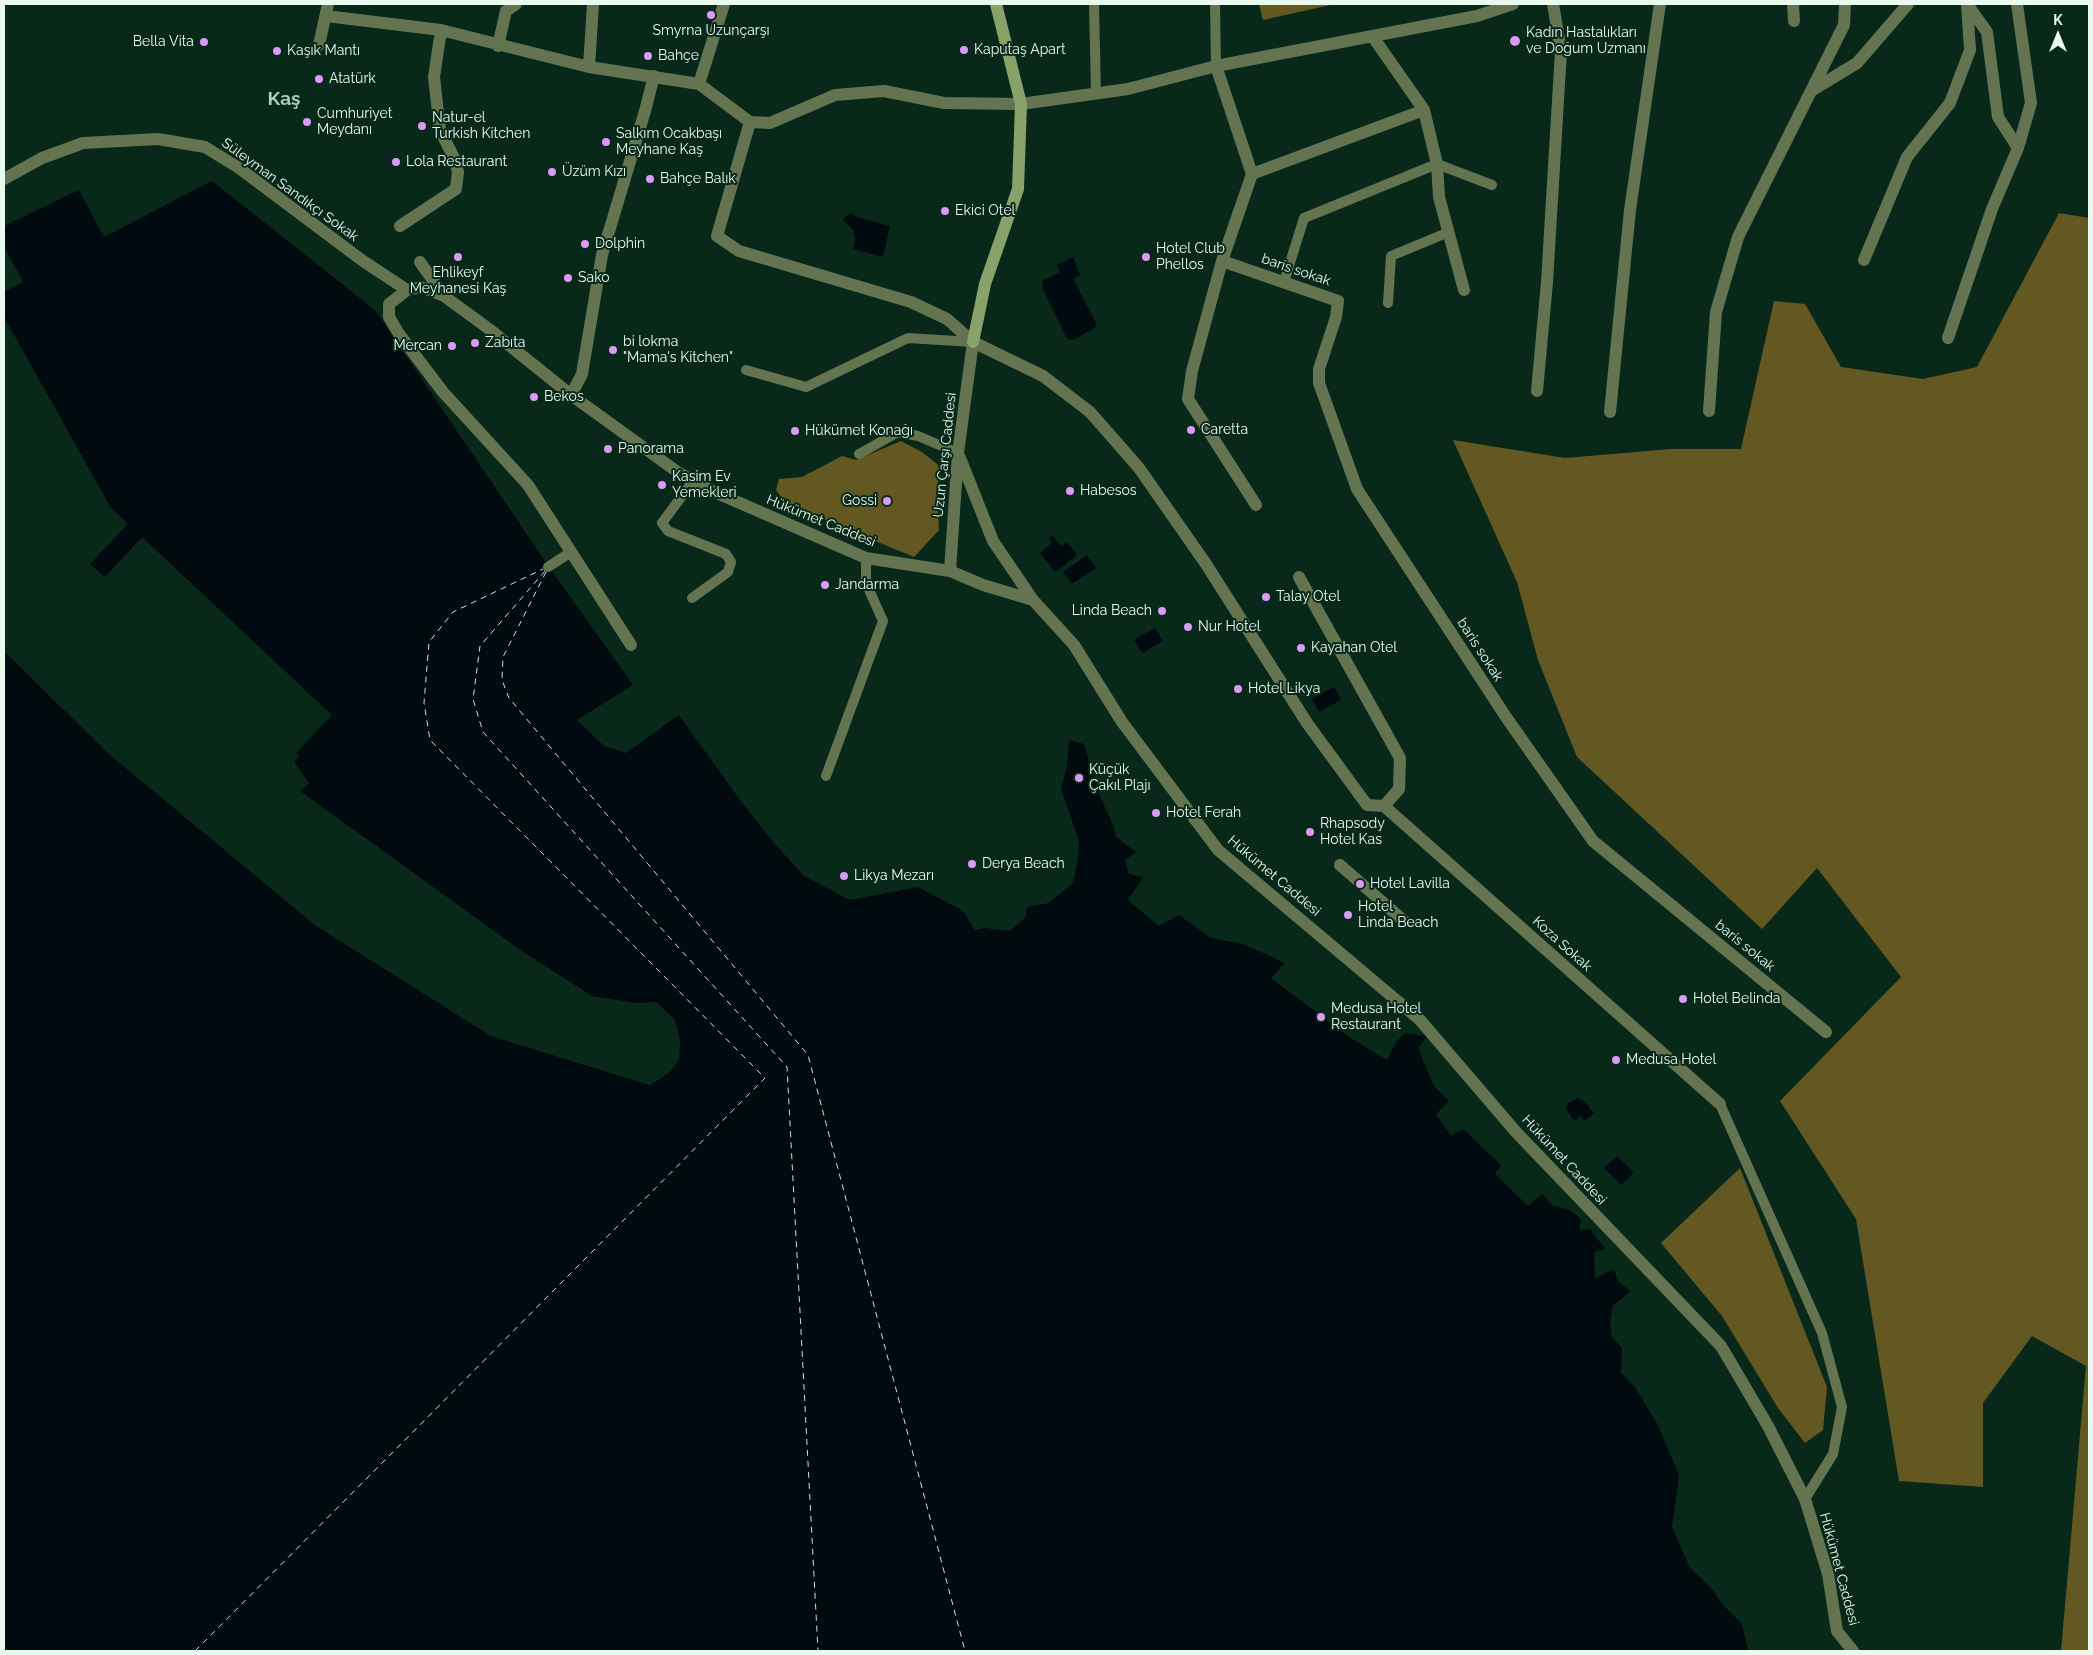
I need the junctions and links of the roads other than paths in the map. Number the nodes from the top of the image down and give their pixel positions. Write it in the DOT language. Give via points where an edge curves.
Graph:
graph roads {
  1 [pos="516,4"];
  2 [pos="593,4"];
  3 [pos="724,4"];
  4 [pos="996,4"];
  5 [pos="1094,4"];
  6 [pos="1215,4"];
  7 [pos="1513,4"];
  8 [pos="1553,4"];
  9 [pos="1660,4"];
  10 [pos="1793,4"];
  11 [pos="1845,4"];
  12 [pos="1908,4"];
  13 [pos="1967,4"];
  14 [pos="2017,4"];
  15 [pos="327,10"];
  16 [pos="1794,21"];
  17 [pos="441,30"];
  18 [pos="1373,37"];
  19 [pos="319,45"];
  20 [pos="498,46"];
  21 [pos="1216,66"];
  22 [pos="589,67"];
  23 [pos="654,76"];
  24 [pos="699,84"];
  25 [pos="1810,91"];
  26 [pos="1096,94"];
  27 [pos="1021,104"];
  28 [pos="1424,110"];
  29 [pos="750,122"];
  30 [pos="2018,148"];
  31 [pos="1437,164"];
  32 [pos="1252,174"];
  33 [pos="4,179"];
  34 [pos="1492,185"];
  35 [pos="400,226"];
  36 [pos="1449,232"];
  37 [pos="1864,260"];
  38 [pos="1222,261"];
  39 [pos="420,262"];
  40 [pos="1284,282"];
  41 [pos="407,290"];
  42 [pos="1464,290"];
  43 [pos="444,296"];
  44 [pos="1388,303"];
  45 [pos="1948,338"];
  46 [pos="973,342"];
  47 [pos="746,370"];
  48 [pos="1537,391"];
  49 [pos="571,395"];
  50 [pos="1709,411"];
  51 [pos="1610,412"];
  52 [pos="958,453"];
  53 [pos="859,454"];
  54 [pos="693,481"];
  55 [pos="1256,505"];
  56 [pos="571,552"];
  57 [pos="866,558"];
  58 [pos="548,567"];
  59 [pos="950,571"];
  60 [pos="1299,577"];
  61 [pos="692,598"];
  62 [pos="1033,600"];
  63 [pos="631,645"];
  64 [pos="826,776"];
  65 [pos="1384,806"];
  66 [pos="1340,865"];
  67 [pos="1404,921"];
  68 [pos="1826,1032"];
  69 [pos="1720,1104"];
  70 [pos="1805,1499"];
  71 [pos="1853,1651"];
  1 -- 20 [label="street" via="506,11"];
  2 -- 22 [label="street"];
  3 -- 24 [label="street"];
  4 -- 27 [label="street"];
  5 -- 26 [label="lane"];
  6 -- 21 [label="lane"];
  7 -- 18 [label="street" via="1477,16"];
  8 -- 48 [label="street" via="1561,51 1548,282"];
  9 -- 51 [label="street" via="1630,210"];
  10 -- 16 [label="street"];
  11 -- 25 [label="street" via="1844,25"];
  12 -- 25 [label="street" via="1857,63"];
  13 -- 30 [label="street" via="1987,32 1998,117"];
  13 -- 37 [label="street" via="1970,50 1950,103 1907,157"];
  14 -- 30 [label="street" via="2032,103"];
  15 -- 17 [label="street"];
  15 -- 19 [label="street"];
  17 -- 20 [label="street"];
  17 -- 35 [label="street" via="434,77 440,130 458,172 456,189"];
  18 -- 21 [label="street"];
  18 -- 28 [label="street"];
  20 -- 22 [label="street"];
  21 -- 26 [label="street" via="1128,90"];
  21 -- 32 [label="street"];
  22 -- 23 [label="street"];
  23 -- 24 [label="street"];
  23 -- 49 [label="street" via="602,255 582,374"];
  24 -- 29 [label="street"];
  25 -- 50 [label="street" via="1738,237 1716,312"];
  26 -- 27 [label="street"];
  27 -- 29 [label="street" via="944,103 884,91 835,95 770,123"];
  27 -- 46 [label="street" via="1018,189 985,284"];
  28 -- 31 [label="street"];
  28 -- 32 [label="street"];
  29 -- 46 [label="street" via="717,236 739,250 911,302 946,319"];
  30 -- 45 [label="street" via="1992,209"];
  31 -- 34 [label="lane"];
  31 -- 36 [label="street" via="1439,197"];
  31 -- 40 [label="lane" via="1304,218"];
  32 -- 38 [label="street"];
  33 -- 41 [label="street, Süleyman Sandıkçı Sokak" via="42,158 83,143 158,139 205,147 239,168"];
  36 -- 42 [label="street"];
  36 -- 44 [label="lane" via="1391,256"];
  38 -- 40 [label="street, baris sokak"];
  38 -- 55 [label="street" via="1192,371 1188,399"];
  39 -- 43 [label="street"];
  40 -- 68 [label="street, baris sokak" via="1338,301 1319,369 1319,383 1357,489 1506,717 1593,841"];
  41 -- 43 [label="street" via="421,288"];
  41 -- 56 [label="street" via="389,304 389,317 399,334 443,392 528,485"];
  43 -- 49 [label="street, Hükümet Caddesi"];
  46 -- 47 [label="lane" via="908,338 806,387"];
  46 -- 52 [label="street, Uzun Çarşı Caddesi"];
  46 -- 65 [label="street" via="1043,376 1090,412 1139,468 1206,564 1307,723 1367,806"];
  49 -- 54 [label="street, Hükümet Caddesi"];
  52 -- 53 [label="lane" via="918,436 898,432"];
  52 -- 59 [label="street, Uzun Çarşı Caddesi"];
  52 -- 62 [label="street" via="993,541"];
  54 -- 57 [label="street, Hükümet Caddesi"];
  54 -- 61 [label="lane" via="662,523 668,531 726,554 731,562 728,572"];
  56 -- 58 [label="lane"];
  56 -- 63 [label="street"];
  57 -- 59 [label="street, Hükümet Caddesi"];
  57 -- 64 [label="lane" via="866,583 883,621"];
  59 -- 62 [label="street, Hükümet Caddesi"];
  60 -- 65 [label="street" via="1400,758 1399,789"];
  62 -- 70 [label="street, Hükümet Caddesi" via="1074,645 1122,722 1218,850 1420,1020 1516,1132 1721,1346 1768,1426"];
  65 -- 69 [label="street, Koza Sokak"];
  66 -- 67 [label="street"];
  69 -- 70 [label="lane" via="1822,1333 1842,1407 1832,1454"];
  70 -- 71 [label="street, Hükümet Caddesi" via="1828,1574 1837,1630"];
}
